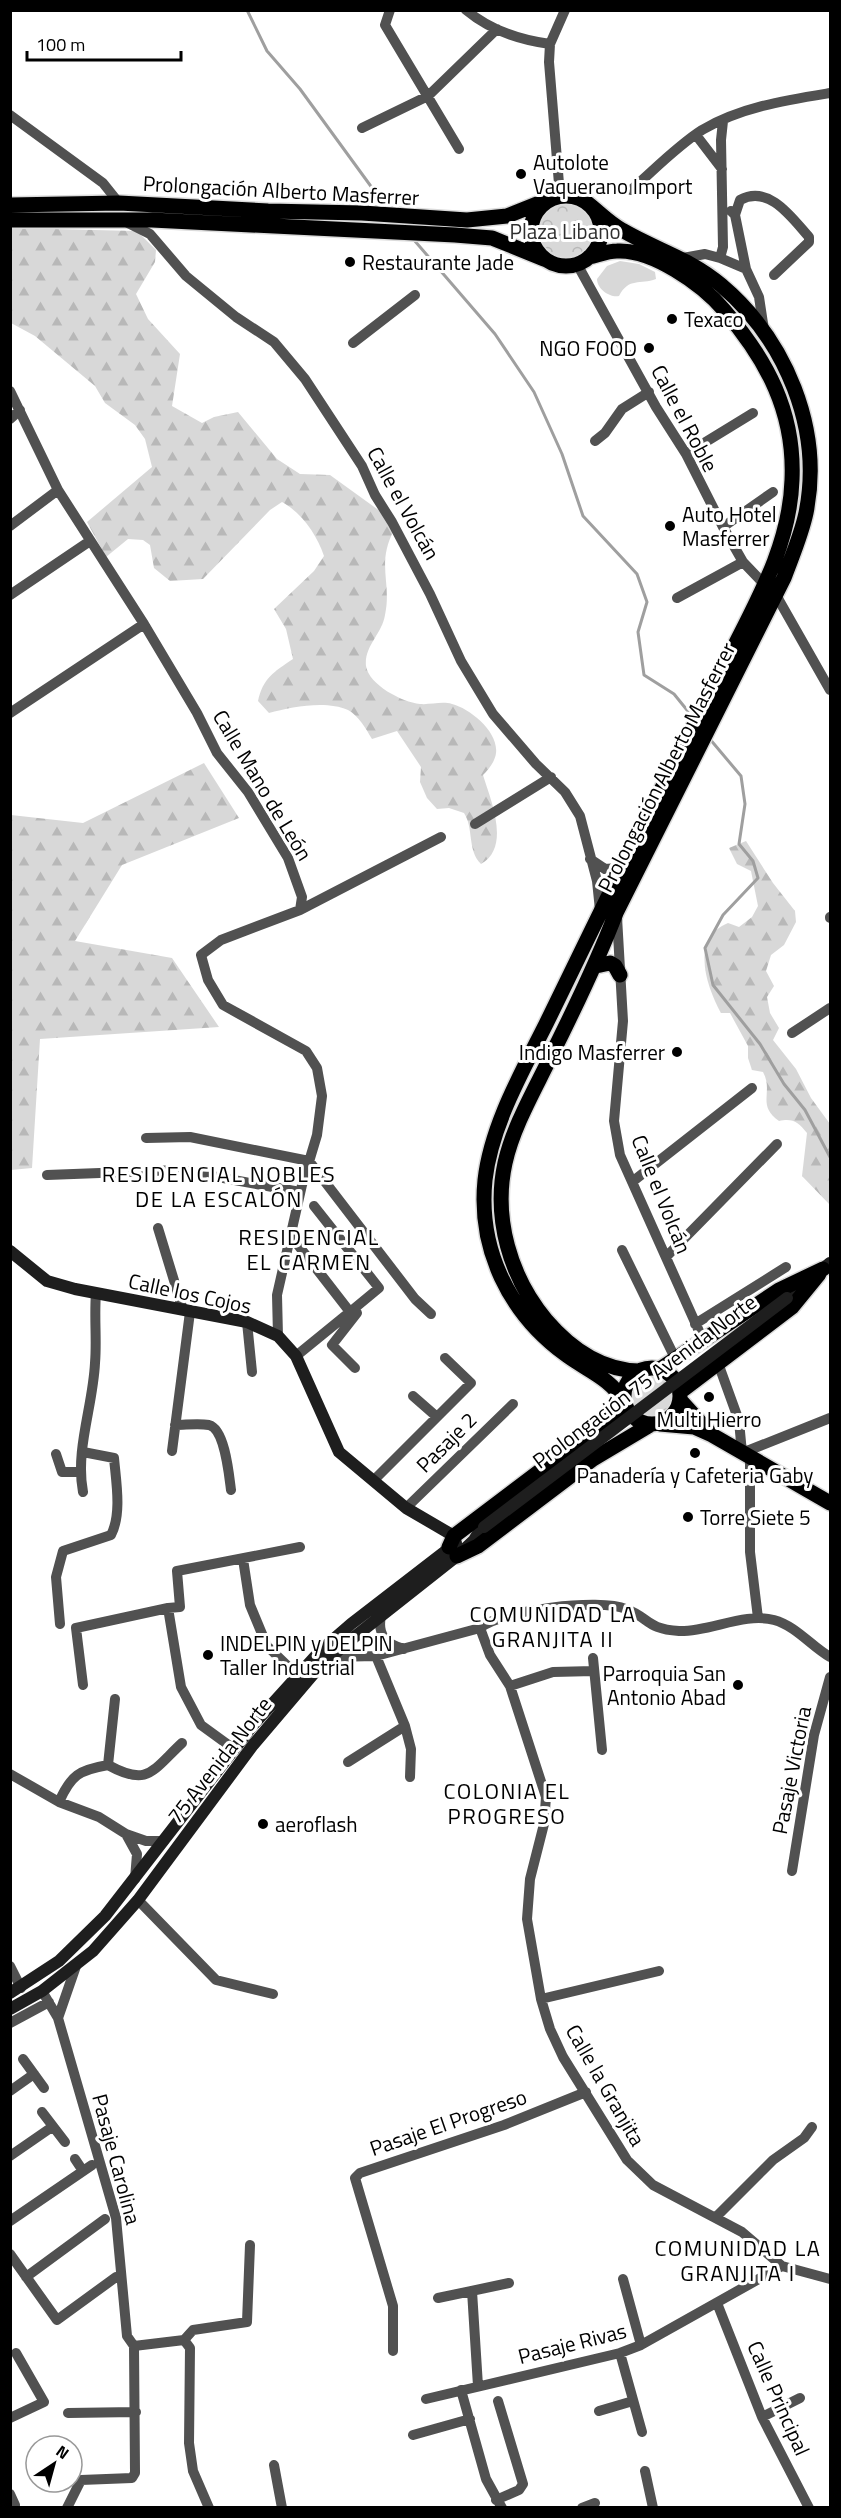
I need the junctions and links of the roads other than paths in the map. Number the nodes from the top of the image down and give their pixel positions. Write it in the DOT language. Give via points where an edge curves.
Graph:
graph roads {
  1 [pos="390,10"];
  2 [pos="466,10"];
  3 [pos="565,10"];
  4 [pos="497,29"];
  5 [pos="550,44"];
  6 [pos="831,93"];
  7 [pos="428,96"];
  8 [pos="10,115"];
  9 [pos="723,120"];
  10 [pos="362,128"];
  11 [pos="696,135"];
  12 [pos="459,149"];
  13 [pos="722,169"];
  14 [pos="631,190"];
  15 [pos="554,198"];
  16 [pos="586,202"];
  17 [pos="119,203"];
  18 [pos="10,205"];
  19 [pos="724,205"];
  20 [pos="735,215"];
  21 [pos="117,219"];
  22 [pos="10,220"];
  23 [pos="683,258"];
  24 [pos="720,258"];
  25 [pos="544,259"];
  26 [pos="583,261"];
  27 [pos="746,269"];
  28 [pos="774,275"];
  29 [pos="415,295"];
  30 [pos="765,332"];
  31 [pos="353,343"];
  32 [pos="10,391"];
  33 [pos="649,392"];
  34 [pos="20,411"];
  35 [pos="753,413"];
  36 [pos="10,419"];
  37 [pos="595,441"];
  38 [pos="686,454"];
  39 [pos="58,490"];
  40 [pos="773,492"];
  41 [pos="10,526"];
  42 [pos="723,527"];
  43 [pos="90,541"];
  44 [pos="743,562"];
  45 [pos="771,590"];
  46 [pos="10,595"];
  47 [pos="677,598"];
  48 [pos="144,624"];
  49 [pos="831,690"];
  50 [pos="10,713"];
  51 [pos="551,777"];
  52 [pos="476,824"];
  53 [pos="441,837"];
  54 [pos="590,859"];
  55 [pos="624,864"];
  56 [pos="300,910"];
  57 [pos="616,913"];
  58 [pos="600,914"];
  59 [pos="596,966"];
  60 [pos="620,975"];
  61 [pos="831,1008"];
  62 [pos="792,1033"];
  63 [pos="752,1088"];
  64 [pos="146,1138"];
  65 [pos="777,1144"];
  66 [pos="309,1161"];
  67 [pos="47,1174"];
  68 [pos="632,1182"];
  69 [pos="300,1192"];
  70 [pos="314,1206"];
  71 [pos="158,1228"];
  72 [pos="298,1245"];
  73 [pos="621,1250"];
  74 [pos="10,1251"];
  75 [pos="666,1257"];
  76 [pos="786,1266"];
  77 [pos="827,1266"];
  78 [pos="96,1293"];
  79 [pos="187,1311"];
  80 [pos="353,1313"];
  81 [pos="431,1314"];
  82 [pos="247,1322"];
  83 [pos="696,1324"];
  84 [pos="278,1336"];
  85 [pos="703,1340"];
  86 [pos="296,1356"];
  87 [pos="446,1358"];
  88 [pos="676,1359"];
  89 [pos="718,1363"];
  90 [pos="355,1368"];
  91 [pos="660,1369"];
  92 [pos="639,1371"];
  93 [pos="252,1372"];
  94 [pos="413,1396"];
  95 [pos="680,1396"];
  96 [pos="513,1404"];
  97 [pos="625,1404"];
  98 [pos="437,1418"];
  99 [pos="831,1418"];
  100 [pos="655,1424"];
  101 [pos="176,1425"];
  102 [pos="712,1435"];
  103 [pos="172,1451"];
  104 [pos="83,1452"];
  105 [pos="56,1454"];
  106 [pos="746,1455"];
  107 [pos="80,1472"];
  108 [pos="375,1479"];
  109 [pos="231,1490"];
  110 [pos="83,1492"];
  111 [pos="831,1503"];
  112 [pos="406,1508"];
  113 [pos="482,1528"];
  114 [pos="453,1546"];
  115 [pos="300,1547"];
  116 [pos="243,1559"];
  117 [pos="168,1608"];
  118 [pos="381,1616"];
  119 [pos="758,1618"];
  120 [pos="60,1624"];
  121 [pos="480,1628"];
  122 [pos="404,1649"];
  123 [pos="376,1656"];
  124 [pos="331,1657"];
  125 [pos="831,1657"];
  126 [pos="593,1658"];
  127 [pos="594,1671"];
  128 [pos="297,1675"];
  129 [pos="831,1677"];
  130 [pos="83,1684"];
  131 [pos="510,1686"];
  132 [pos="115,1700"];
  133 [pos="405,1726"];
  134 [pos="182,1743"];
  135 [pos="234,1749"];
  136 [pos="602,1750"];
  137 [pos="348,1762"];
  138 [pos="108,1765"];
  139 [pos="10,1774"];
  140 [pos="410,1778"];
  141 [pos="59,1802"];
  142 [pos="126,1834"];
  143 [pos="164,1840"];
  144 [pos="792,1871"];
  145 [pos="135,1879"];
  146 [pos="138,1900"];
  147 [pos="10,1966"];
  148 [pos="76,1966"];
  149 [pos="659,1971"];
  150 [pos="16,1990"];
  151 [pos="42,1991"];
  152 [pos="273,1994"];
  153 [pos="541,1999"];
  154 [pos="49,2002"];
  155 [pos="10,2009"];
  156 [pos="58,2018"];
  157 [pos="10,2023"];
  158 [pos="23,2059"];
  159 [pos="34,2074"];
  160 [pos="44,2088"];
  161 [pos="10,2091"];
  162 [pos="586,2092"];
  163 [pos="42,2112"];
  164 [pos="52,2127"];
  165 [pos="812,2127"];
  166 [pos="65,2142"];
  167 [pos="10,2156"];
  168 [pos="75,2159"];
  169 [pos="716,2217"];
  170 [pos="105,2218"];
  171 [pos="10,2221"];
  172 [pos="250,2245"];
  173 [pos="10,2254"];
  174 [pos="782,2266"];
  175 [pos="26,2277"];
  176 [pos="116,2277"];
  177 [pos="623,2279"];
  178 [pos="831,2279"];
  179 [pos="509,2283"];
  180 [pos="472,2291"];
  181 [pos="438,2298"];
  182 [pos="717,2303"];
  183 [pos="184,2340"];
  184 [pos="641,2345"];
  185 [pos="135,2346"];
  186 [pos="393,2351"];
  187 [pos="16,2353"];
  188 [pos="620,2353"];
  189 [pos="478,2386"];
  190 [pos="461,2390"];
  191 [pos="800,2398"];
  192 [pos="426,2399"];
  193 [pos="498,2401"];
  194 [pos="633,2401"];
  195 [pos="136,2412"];
  196 [pos="599,2412"];
  197 [pos="68,2413"];
  198 [pos="762,2417"];
  199 [pos="10,2418"];
  200 [pos="470,2419"];
  201 [pos="642,2432"];
  202 [pos="413,2436"];
  203 [pos="274,2465"];
  204 [pos="645,2471"];
  205 [pos="596,2503"];
  206 [pos="499,2504"];
  207 [pos="207,2507"];
  208 [pos="67,2508"];
  209 [pos="282,2508"];
  210 [pos="582,2508"];
  211 [pos="653,2508"];
  212 [pos="809,2508"];
  1 -- 7 [label="street" via="385,20 390,34"];
  2 -- 4 [label="street"];
  3 -- 5 [label="street"];
  4 -- 5 [label="street" via="513,37"];
  4 -- 7 [label="street"];
  5 -- 15 [label="street"];
  6 -- 9 [label="street" via="774,102"];
  7 -- 10 [label="street"];
  7 -- 12 [label="street"];
  8 -- 17 [label="street" via="103,183"];
  9 -- 11 [label="street"];
  9 -- 13 [label="street"];
  11 -- 13 [label="street"];
  11 -- 14 [label="street"];
  13 -- 19 [label="street"];
  15 -- 16 [label="main road" via="574,196"];
  15 -- 17 [label="main road, Prolongación Alberto Masferrer" via="507,216 467,220"];
  15 -- 25 [label="main road" via="534,215 530,228 535,248"];
  16 -- 23 [label="main road, Prolongación Alberto Masferrer" via="621,230"];
  16 -- 26 [label="main road" via="599,219 601,232 598,246"];
  17 -- 18 [label="main road, Prolongación Alberto Masferrer"];
  19 -- 20 [label="street"];
  19 -- 24 [label="street" via="725,235"];
  20 -- 27 [label="street"];
  20 -- 28 [label="street" via="740,200 764,196 780,206 809,237 809,242"];
  21 -- 22 [label="main road, Prolongación Alberto Masferrer"];
  21 -- 25 [label="main road, Prolongación Alberto Masferrer" via="455,234 492,238"];
  21 -- 51 [label="street, Calle el Volcán" via="150,234 186,276 287,354 363,466 461,661 493,714"];
  23 -- 24 [label="street" via="705,254"];
  23 -- 30 [label="main road, Prolongación Alberto Masferrer" via="721,284"];
  24 -- 27 [label="street"];
  25 -- 26 [label="main road" via="556,265"];
  26 -- 33 [label="street, Calle el Roble"];
  26 -- 45 [label="main road, Prolongación Alberto Masferrer" via="617,251 655,261 681,274 718,303 766,364 781,405 792,479 788,518"];
  27 -- 30 [label="street" via="759,297"];
  29 -- 31 [label="street"];
  30 -- 45 [label="main road, Prolongación Alberto Masferrer" via="794,387 803,415 809,459 800,538"];
  32 -- 34 [label="street, Calle Mano de León"];
  33 -- 37 [label="street" via="622,409"];
  33 -- 38 [label="street, Calle el Roble"];
  34 -- 36 [label="street"];
  34 -- 39 [label="street, Calle Mano de León"];
  35 -- 38 [label="street"];
  38 -- 42 [label="street, Calle el Roble"];
  39 -- 41 [label="street"];
  39 -- 43 [label="street, Calle Mano de León"];
  40 -- 42 [label="street"];
  42 -- 44 [label="street, Calle el Roble"];
  43 -- 46 [label="street"];
  43 -- 48 [label="street, Calle Mano de León"];
  44 -- 45 [label="street, Calle el Roble"];
  44 -- 47 [label="street"];
  45 -- 49 [label="street, Calle el Roble"];
  45 -- 55 [label="main road, Prolongación Alberto Masferrer"];
  45 -- 57 [label="main road, Prolongación Alberto Masferrer"];
  48 -- 50 [label="street"];
  48 -- 56 [label="street, Calle Mano de León" via="217,753 248,792 288,858 302,897"];
  51 -- 52 [label="street"];
  51 -- 54 [label="street, Calle el Volcán" via="580,816"];
  53 -- 56 [label="street"];
  54 -- 55 [label="street" via="605,869"];
  54 -- 58 [label="street, Calle el Volcán" via="599,890"];
  55 -- 58 [label="main road, Prolongación Alberto Masferrer"];
  56 -- 66 [label="street" via="221,940 201,955 208,980 223,1005 306,1051 317,1068 322,1096"];
  57 -- 59 [label="main road, Prolongación Alberto Masferrer"];
  57 -- 60 [label="street, Calle el Volcán"];
  58 -- 97 [label="main road, Prolongación Alberto Masferrer" via="493,1142 485,1179 484,1221 494,1264 513,1303 559,1349 610,1384"];
  59 -- 60 [label="main road" via="610,963"];
  59 -- 92 [label="main road, Prolongación Alberto Masferrer" via="514,1137 505,1162 502,1219 519,1278 558,1334 608,1367"];
  60 -- 68 [label="street, Calle el Volcán" via="622,1021 614,1121 620,1155"];
  61 -- 62 [label="street"];
  63 -- 68 [label="street"];
  64 -- 66 [label="street" via="190,1137"];
  65 -- 75 [label="street"];
  66 -- 69 [label="street"];
  66 -- 81 [label="street" via="415,1299"];
  67 -- 69 [label="street" via="179,1170"];
  68 -- 75 [label="street, Calle el Volcán"];
  69 -- 84 [label="street" via="277,1295"];
  70 -- 80 [label="street" via="379,1288"];
  71 -- 79 [label="street"];
  72 -- 80 [label="street"];
  73 -- 88 [label="street"];
  74 -- 78 [label="main road, Calle los Cojos" via="47,1281"];
  75 -- 83 [label="street, Calle el Volcán"];
  76 -- 83 [label="street"];
  77 -- 85 [label="main road" via="779,1290"];
  77 -- 89 [label="main road" via="792,1307"];
  77 -- 113 [label="main road, Prolongación 75 Avenida Norte, bridge"];
  78 -- 79 [label="main road, Calle los Cojos"];
  78 -- 104 [label="street" via="96,1363"];
  79 -- 82 [label="main road, Calle los Cojos"];
  79 -- 101 [label="street"];
  80 -- 86 [label="street"];
  80 -- 90 [label="street" via="332,1345"];
  82 -- 84 [label="main road, Calle los Cojos"];
  82 -- 93 [label="street"];
  83 -- 85 [label="street, Calle el Volcán"];
  84 -- 86 [label="main road, Calle los Cojos"];
  85 -- 88 [label="main road"];
  86 -- 108 [label="main road, Calle los Cojos" via="339,1452"];
  87 -- 98 [label="street" via="471,1383"];
  88 -- 91 [label="main road"];
  89 -- 95 [label="main road"];
  89 -- 106 [label="street" via="739,1421"];
  91 -- 92 [label="main road"];
  91 -- 95 [label="main road" via="674,1378"];
  92 -- 97 [label="main road" via="625,1387"];
  94 -- 98 [label="street"];
  95 -- 100 [label="main road" via="673,1415"];
  95 -- 102 [label="main road"];
  96 -- 112 [label="street, Pasaje 2"];
  97 -- 100 [label="main road" via="633,1418"];
  97 -- 114 [label="main road"];
  98 -- 108 [label="street"];
  99 -- 106 [label="street"];
  100 -- 102 [label="main road" via="694,1427"];
  100 -- 114 [label="main road" via="593,1459 478,1546"];
  101 -- 103 [label="street"];
  101 -- 109 [label="street" via="211,1426 217,1430"];
  102 -- 106 [label="main road"];
  104 -- 107 [label="street"];
  104 -- 120 [label="street" via="114,1458 115,1528 111,1535 63,1551 56,1577"];
  105 -- 107 [label="street" via="62,1472"];
  106 -- 111 [label="main road"];
  106 -- 119 [label="street" via="750,1552"];
  107 -- 110 [label="street"];
  108 -- 112 [label="main road, Calle los Cojos"];
  112 -- 114 [label="main road, Calle los Cojos"];
  113 -- 114 [label="main road, 75 Avenida Norte"];
  114 -- 118 [label="main road, 75 Avenida Norte"];
  114 -- 128 [label="main road, 75 Avenida Norte" via="351,1624"];
  115 -- 116 [label="street"];
  116 -- 117 [label="street" via="177,1571 180,1607"];
  116 -- 128 [label="street" via="250,1605 267,1646"];
  117 -- 130 [label="street" via="76,1628"];
  117 -- 135 [label="street" via="181,1687 201,1725"];
  118 -- 122 [label="street" via="379,1626 384,1639"];
  118 -- 124 [label="main road, 75 Avenida Norte"];
  119 -- 121 [label="street" via="681,1631 654,1628 628,1609 605,1603 542,1609 488,1621"];
  119 -- 125 [label="street" via="786,1624"];
  121 -- 122 [label="street"];
  121 -- 131 [label="street, Calle la Granjita" via="490,1655"];
  122 -- 123 [label="street"];
  123 -- 124 [label="street"];
  123 -- 133 [label="street"];
  124 -- 146 [label="main road, 75 Avenida Norte" via="254,1745"];
  126 -- 127 [label="street"];
  127 -- 131 [label="street" via="553,1672"];
  127 -- 136 [label="street"];
  128 -- 135 [label="main road, 75 Avenida Norte"];
  129 -- 144 [label="street, Pasaje Victoria" via="813,1735"];
  131 -- 153 [label="street, Calle la Granjita" via="546,1797 526,1919"];
  132 -- 138 [label="street"];
  133 -- 137 [label="street"];
  133 -- 140 [label="street" via="411,1749"];
  134 -- 138 [label="street" via="153,1770 138,1777"];
  135 -- 143 [label="main road, 75 Avenida Norte"];
  138 -- 141 [label="street" via="82,1771 68,1782"];
  139 -- 141 [label="street"];
  141 -- 142 [label="street" via="99,1817"];
  142 -- 143 [label="street"];
  142 -- 145 [label="street" via="137,1854"];
  143 -- 145 [label="main road, 75 Avenida Norte"];
  145 -- 150 [label="main road, 75 Avenida Norte" via="78,1944"];
  146 -- 148 [label="main road, 75 Avenida Norte"];
  146 -- 152 [label="street" via="216,1980"];
  147 -- 150 [label="street"];
  148 -- 151 [label="main road, 75 Avenida Norte"];
  148 -- 156 [label="street"];
  149 -- 153 [label="street"];
  151 -- 154 [label="street, Pasaje Carolina"];
  151 -- 155 [label="main road, 75 Avenida Norte"];
  153 -- 162 [label="street, Calle la Granjita" via="563,2057"];
  154 -- 156 [label="street, Pasaje Carolina"];
  154 -- 157 [label="street"];
  156 -- 185 [label="street, Pasaje Carolina" via="116,2218 127,2336"];
  158 -- 159 [label="street"];
  159 -- 160 [label="street"];
  159 -- 161 [label="street"];
  162 -- 169 [label="street, Calle la Granjita" via="627,2160 652,2185"];
  162 -- 186 [label="street, Pasaje El Progreso" via="355,2178 393,2306"];
  163 -- 164 [label="street"];
  164 -- 166 [label="street"];
  164 -- 167 [label="street"];
  165 -- 169 [label="street"];
  168 -- 171 [label="street" via="87,2168"];
  169 -- 174 [label="street, Calle la Granjita" via="742,2232"];
  170 -- 175 [label="street"];
  172 -- 183 [label="street" via="247,2322 193,2330"];
  173 -- 175 [label="street"];
  174 -- 178 [label="street, Calle la Granjita"];
  174 -- 182 [label="street, Pasaje Rivas"];
  175 -- 176 [label="street" via="57,2320"];
  177 -- 184 [label="street"];
  179 -- 180 [label="street"];
  180 -- 181 [label="street"];
  180 -- 189 [label="street"];
  182 -- 184 [label="street, Pasaje Rivas"];
  182 -- 198 [label="street, Calle Principal"];
  183 -- 185 [label="street"];
  183 -- 207 [label="street" via="190,2348 189,2443 193,2471"];
  184 -- 188 [label="street, Pasaje Rivas"];
  185 -- 195 [label="street, Pasaje Carolina"];
  187 -- 199 [label="street" via="44,2402"];
  188 -- 189 [label="street, Pasaje Rivas"];
  188 -- 194 [label="street"];
  189 -- 190 [label="street, Pasaje Rivas"];
  190 -- 192 [label="street, Pasaje Rivas"];
  190 -- 200 [label="street"];
  191 -- 198 [label="street"];
  193 -- 206 [label="street" via="523,2484"];
  194 -- 196 [label="street"];
  194 -- 201 [label="street"];
  195 -- 197 [label="street"];
  195 -- 208 [label="street, Pasaje Carolina" via="135,2474 132,2478 81,2480"];
  198 -- 212 [label="street, Calle Principal"];
  200 -- 202 [label="street"];
  200 -- 206 [label="street" via="486,2479"];
  203 -- 209 [label="street"];
  204 -- 211 [label="street"];
  205 -- 210 [label="street"];
}
